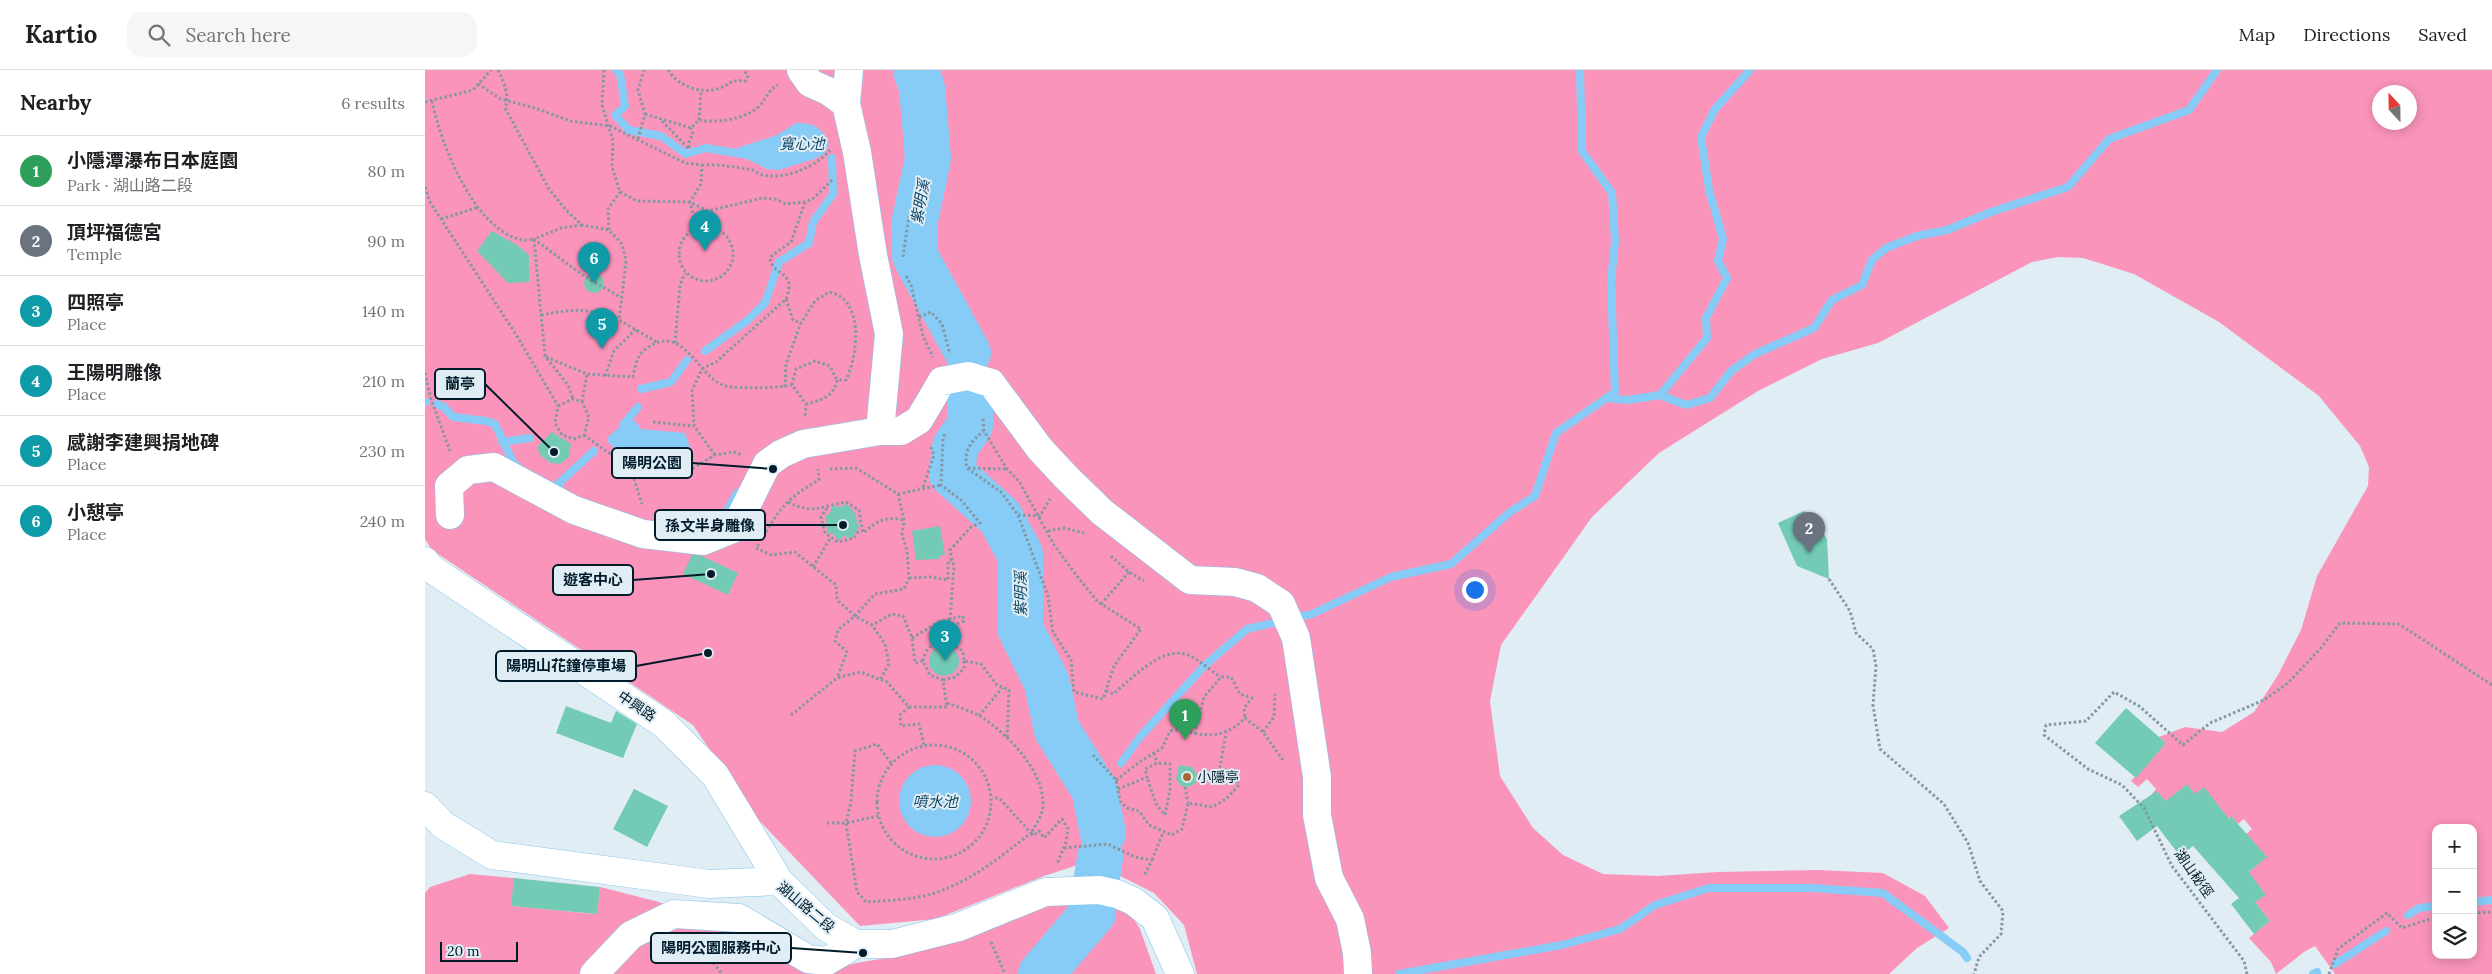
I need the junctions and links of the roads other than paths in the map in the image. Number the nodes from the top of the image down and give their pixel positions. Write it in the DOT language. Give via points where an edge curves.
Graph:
graph roads {
  1 [pos="849,70"];
  2 [pos="791,77"];
  3 [pos="846,104"];
  4 [pos="880,431"];
  5 [pos="450,515"];
  6 [pos="425,561"];
  7 [pos="425,806"];
  8 [pos="779,881"];
  9 [pos="856,944"];
  10 [pos="1359,972"];
  11 [pos="594,974"];
  12 [pos="1180,974"];
  1 -- 3 [label="street"];
  2 -- 3 [label="street" via="828,91"];
  3 -- 4 [label="street" via="889,334"];
  4 -- 5 [label="street" via="792,449 767,464 735,528 703,541 643,534 574,510 494,467 468,470 449,486"];
  4 -- 10 [label="street, bridge" via="901,432 919,420 942,381 968,376 991,383 1066,477 1103,512 1190,580 1235,582 1257,588 1281,604 1296,638 1317,777 1317,815 1329,878 1350,919"];
  6 -- 8 [label="street, 中興路" via="430,568 664,724 715,775"];
  7 -- 8 [label="street, 湖山路二段" via="443,825 492,856 709,884"];
  8 -- 9 [label="street, 湖山路二段" via="826,927"];
  9 -- 11 [label="street" via="827,961 808,959 739,918 674,914 631,935"];
  9 -- 12 [label="street, 湖山路二段" via="892,944 959,927 1045,892 1099,890 1133,901 1155,918"];
}
